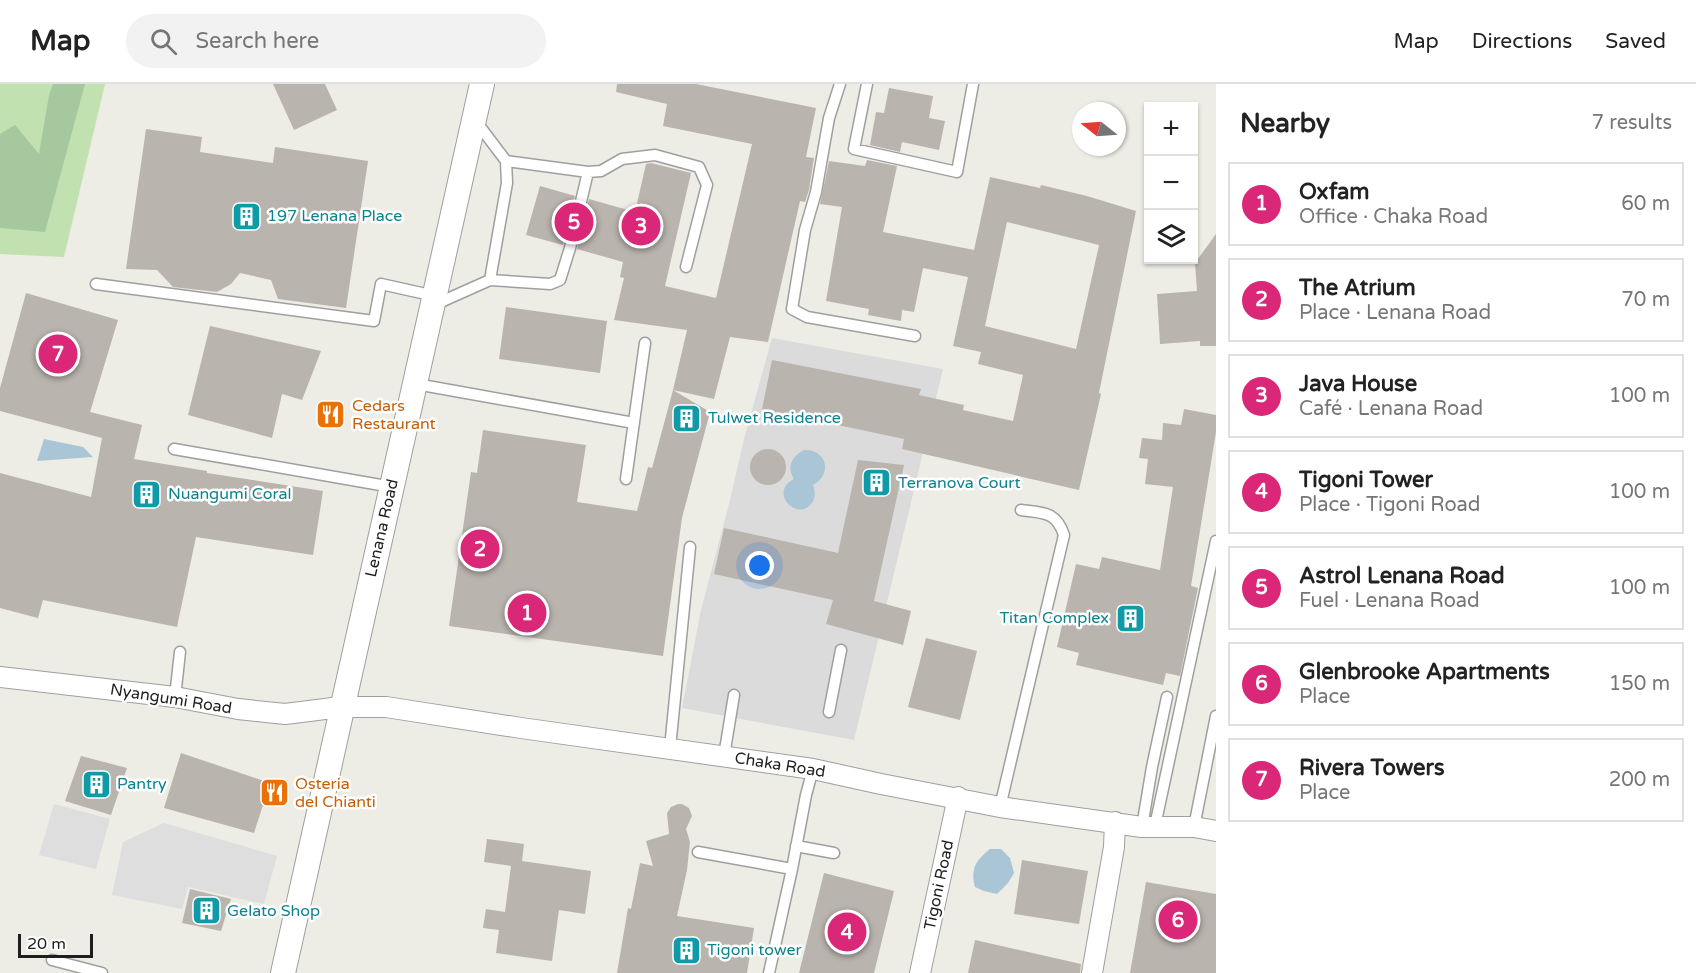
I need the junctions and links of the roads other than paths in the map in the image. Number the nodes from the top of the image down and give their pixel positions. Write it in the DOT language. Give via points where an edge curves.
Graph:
graph roads {
  1 [pos="482,84"];
  2 [pos="840,84"];
  3 [pos="867,84"];
  4 [pos="973,84"];
  5 [pos="475,120"];
  6 [pos="506,162"];
  7 [pos="588,172"];
  8 [pos="686,267"];
  9 [pos="490,280"];
  10 [pos="96,284"];
  11 [pos="435,300"];
  12 [pos="915,336"];
  13 [pos="645,343"];
  14 [pos="416,384"];
  15 [pos="634,423"];
  16 [pos="174,449"];
  17 [pos="626,479"];
  18 [pos="392,487"];
  19 [pos="1021,510"];
  20 [pos="1216,541"];
  21 [pos="690,547"];
  22 [pos="841,650"];
  23 [pos="180,652"];
  24 [pos="0,678"];
  25 [pos="734,694"];
  26 [pos="175,697"];
  27 [pos="1167,697"];
  28 [pos="341,707"];
  29 [pos="829,712"];
  30 [pos="1216,716"];
  31 [pos="670,748"];
  32 [pos="724,756"];
  33 [pos="813,769"];
  34 [pos="958,797"];
  35 [pos="1000,807"];
  36 [pos="1115,822"];
  37 [pos="1149,826"];
  38 [pos="1194,826"];
  39 [pos="1216,831"];
  40 [pos="796,846"];
  41 [pos="698,852"];
  42 [pos="834,854"];
  43 [pos="792,869"];
  44 [pos="52,960"];
  45 [pos="102,973"];
  46 [pos="283,973"];
  47 [pos="769,973"];
  48 [pos="920,973"];
  49 [pos="1092,973"];
  1 -- 5 [label="street, Lenana Road"];
  2 -- 12 [label="lane" via="829,118 792,309 807,317"];
  3 -- 4 [label="lane" via="854,149 957,172"];
  5 -- 6 [label="lane"];
  5 -- 11 [label="street, Lenana Road"];
  6 -- 7 [label="lane"];
  6 -- 9 [label="lane" via="507,183"];
  7 -- 8 [label="lane" via="601,171 622,159 655,155 699,167 707,185"];
  7 -- 9 [label="lane" via="560,280 550,284"];
  9 -- 11 [label="lane"];
  10 -- 11 [label="lane" via="374,321 381,284"];
  11 -- 14 [label="street, Lenana Road"];
  13 -- 15 [label="lane"];
  14 -- 15 [label="lane"];
  14 -- 18 [label="street, Lenana Road"];
  15 -- 17 [label="lane"];
  16 -- 18 [label="lane"];
  18 -- 28 [label="street, Lenana Road"];
  19 -- 35 [label="lane" via="1052,516 1064,535"];
  20 -- 37 [label="lane"];
  21 -- 31 [label="lane"];
  22 -- 29 [label="lane"];
  23 -- 26 [label="lane"];
  24 -- 26 [label="street, Nyangumi Road"];
  25 -- 32 [label="lane"];
  26 -- 28 [label="street, Nyangumi Road" via="285,714"];
  27 -- 37 [label="lane" via="1152,768"];
  28 -- 31 [label="street, Chaka Road" via="386,707"];
  28 -- 46 [label="street, Lenana Road"];
  30 -- 38 [label="lane"];
  31 -- 32 [label="street, Chaka Road"];
  32 -- 33 [label="street, Chaka Road"];
  33 -- 34 [label="street, Chaka Road"];
  33 -- 40 [label="lane"];
  34 -- 35 [label="street, Chaka Road"];
  34 -- 48 [label="street, Tigoni Road"];
  35 -- 36 [label="street, Chaka Road"];
  36 -- 37 [label="street, Chaka Road"];
  36 -- 49 [label="street"];
  37 -- 38 [label="street, Chaka Road"];
  38 -- 39 [label="street, Chaka Road"];
  40 -- 42 [label="lane"];
  40 -- 43 [label="lane"];
  41 -- 43 [label="lane"];
  43 -- 47 [label="lane"];
  44 -- 45 [label="lane"];
}
